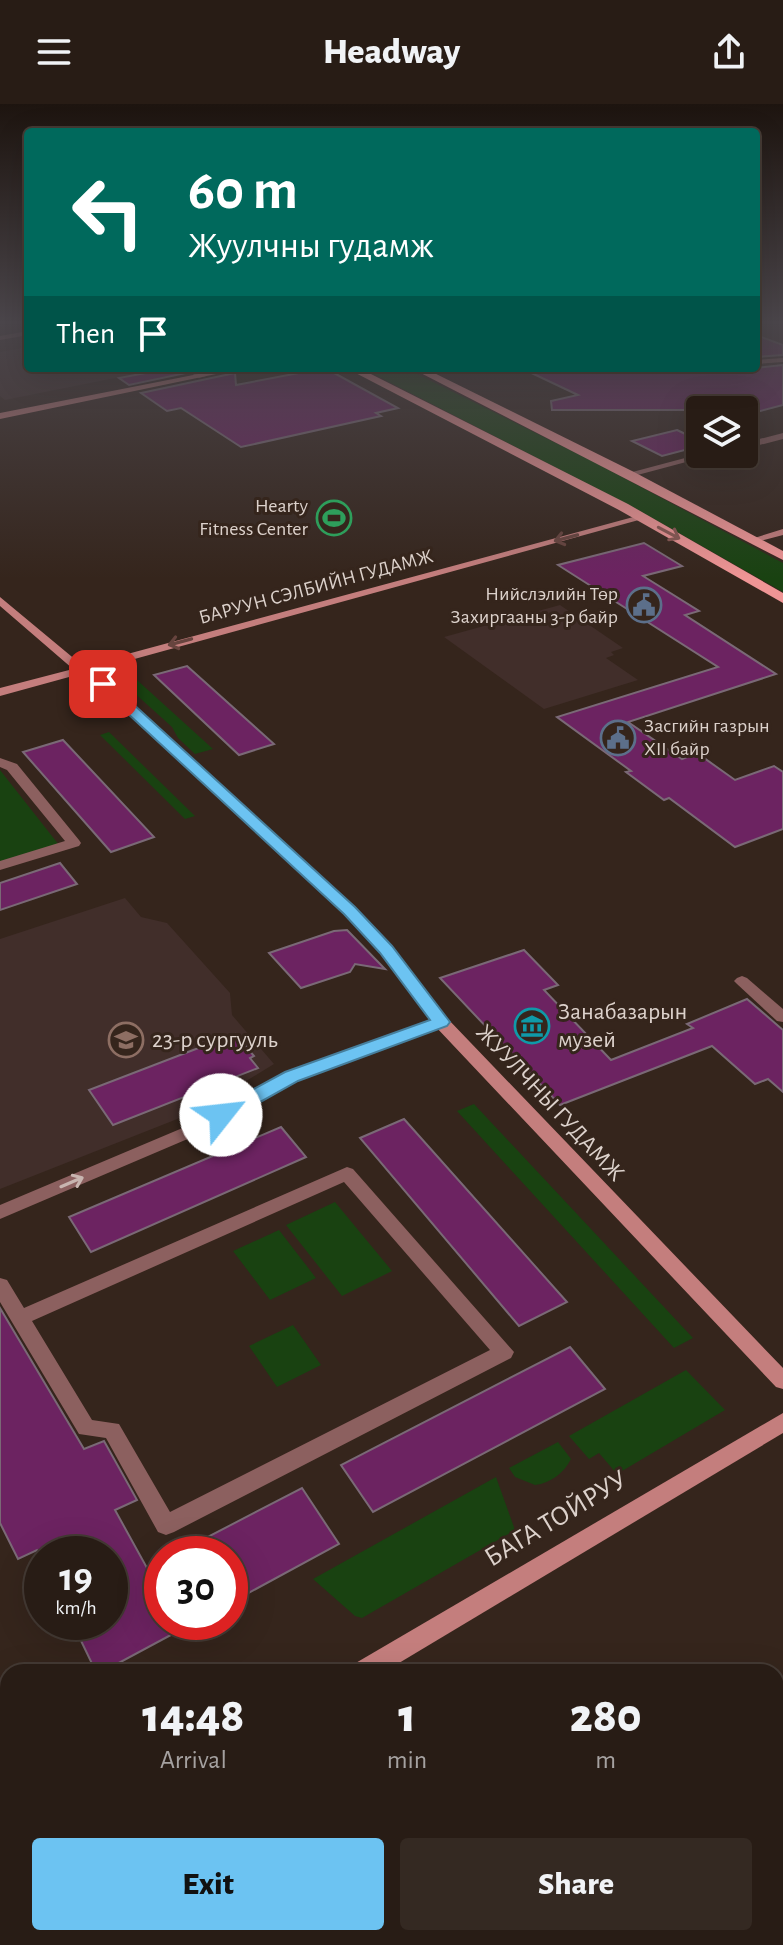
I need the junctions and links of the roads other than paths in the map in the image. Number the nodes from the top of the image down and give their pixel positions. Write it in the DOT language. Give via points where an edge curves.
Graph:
graph roads {
  1 [pos="46,407"];
  2 [pos="424,407"];
  3 [pos="494,407"];
  4 [pos="0,416"];
  5 [pos="783,436"];
  6 [pos="758,442"];
  7 [pos="686,460"];
  8 [pos="630,474"];
  9 [pos="641,518"];
  10 [pos="783,532"];
  11 [pos="753,540"];
  12 [pos="783,556"];
  13 [pos="783,599"];
  14 [pos="0,600"];
  15 [pos="80,669"];
  16 [pos="0,692"];
  17 [pos="0,762"];
  18 [pos="0,866"];
  19 [pos="742,981"];
  20 [pos="783,1017"];
  21 [pos="441,1022"];
  22 [pos="0,1212"];
  23 [pos="0,1285"];
  24 [pos="19,1318"];
  25 [pos="783,1381"];
  26 [pos="783,1422"];
  27 [pos="375,1664"];
  1 -- 4 [label="main road"];
  2 -- 9 [label="main road"];
  3 -- 8 [label="main road"];
  5 -- 6 [label="street"];
  7 -- 8 [label="street"];
  8 -- 11 [label="main road"];
  9 -- 13 [label="main road, one-way"];
  9 -- 15 [label="main road, БАРУУН СЭЛБИЙН ГУДАМЖ, one-way"];
  10 -- 11 [label="main road"];
  11 -- 12 [label="main road"];
  14 -- 15 [label="main road, ЖУУЛЧНЫ ГУДАМЖ"];
  15 -- 16 [label="main road, БАРУУН СЭЛБИЙН ГУДАМЖ"];
  15 -- 21 [label="main road, ЖУУЛЧНЫ ГУДАМЖ" via="103,684 350,911"];
  17 -- 18 [label="street" via="12,767 74,843"];
  19 -- 20 [label="street"];
  22 -- 21 [label="street, one-way" via="198,1128 292,1076"];
  21 -- 25 [label="main road, ЖУУЛЧНЫ ГУДАМЖ"];
  23 -- 24 [label="street"];
  24 -- 24 [label="street" via="86,1428 112,1430 166,1525 504,1352 347,1173"];
  26 -- 27 [label="main road, БАГА ТОЙРУУ"];
}
